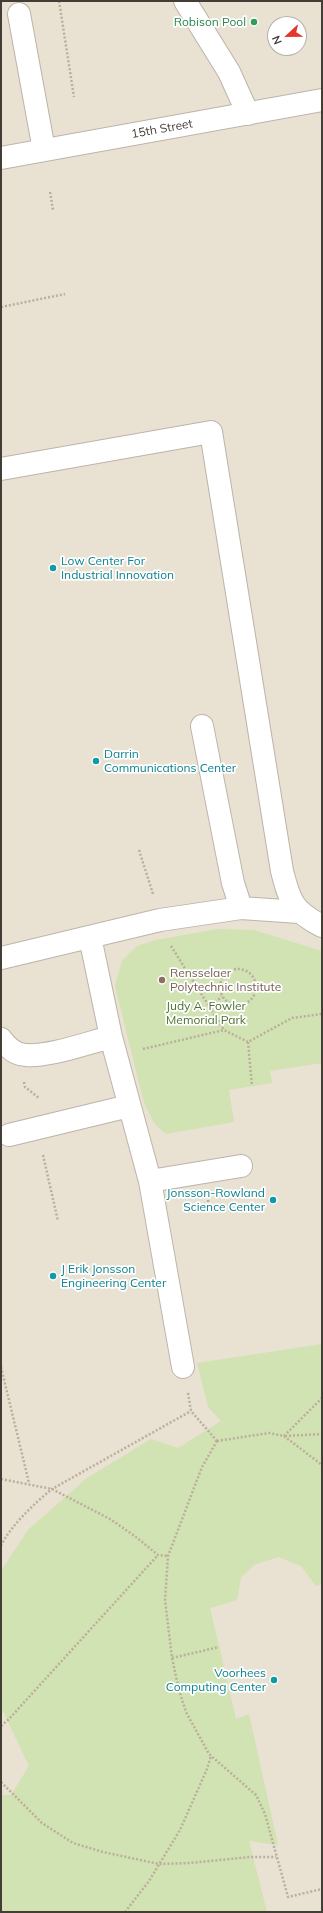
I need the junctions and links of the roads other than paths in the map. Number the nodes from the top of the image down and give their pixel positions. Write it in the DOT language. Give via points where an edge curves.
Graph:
graph roads {
  1 [pos="185,1"];
  2 [pos="19,14"];
  3 [pos="322,100"];
  4 [pos="248,114"];
  5 [pos="44,150"];
  6 [pos="1,158"];
  7 [pos="1,469"];
  8 [pos="202,726"];
  9 [pos="241,908"];
  10 [pos="299,912"];
  11 [pos="322,926"];
  12 [pos="90,937"];
  13 [pos="1,958"];
  14 [pos="1,1039"];
  15 [pos="113,1046"];
  16 [pos="129,1106"];
  17 [pos="9,1135"];
  18 [pos="241,1166"];
  19 [pos="150,1181"];
  20 [pos="183,1367"];
  1 -- 4 [label="street" via="229,72"];
  2 -- 5 [label="street"];
  3 -- 4 [label="street, 15th Street"];
  4 -- 5 [label="street, 15th Street"];
  5 -- 6 [label="street, 15th Street"];
  7 -- 10 [label="street" via="211,432 282,871 289,896"];
  8 -- 9 [label="street" via="233,883"];
  9 -- 10 [label="street"];
  9 -- 12 [label="street" via="160,920"];
  10 -- 11 [label="street"];
  12 -- 13 [label="street"];
  12 -- 15 [label="street"];
  14 -- 15 [label="street" via="8,1048 25,1055"];
  15 -- 16 [label="street"];
  16 -- 17 [label="street"];
  16 -- 19 [label="street"];
  18 -- 19 [label="street"];
  19 -- 20 [label="street"];
}
